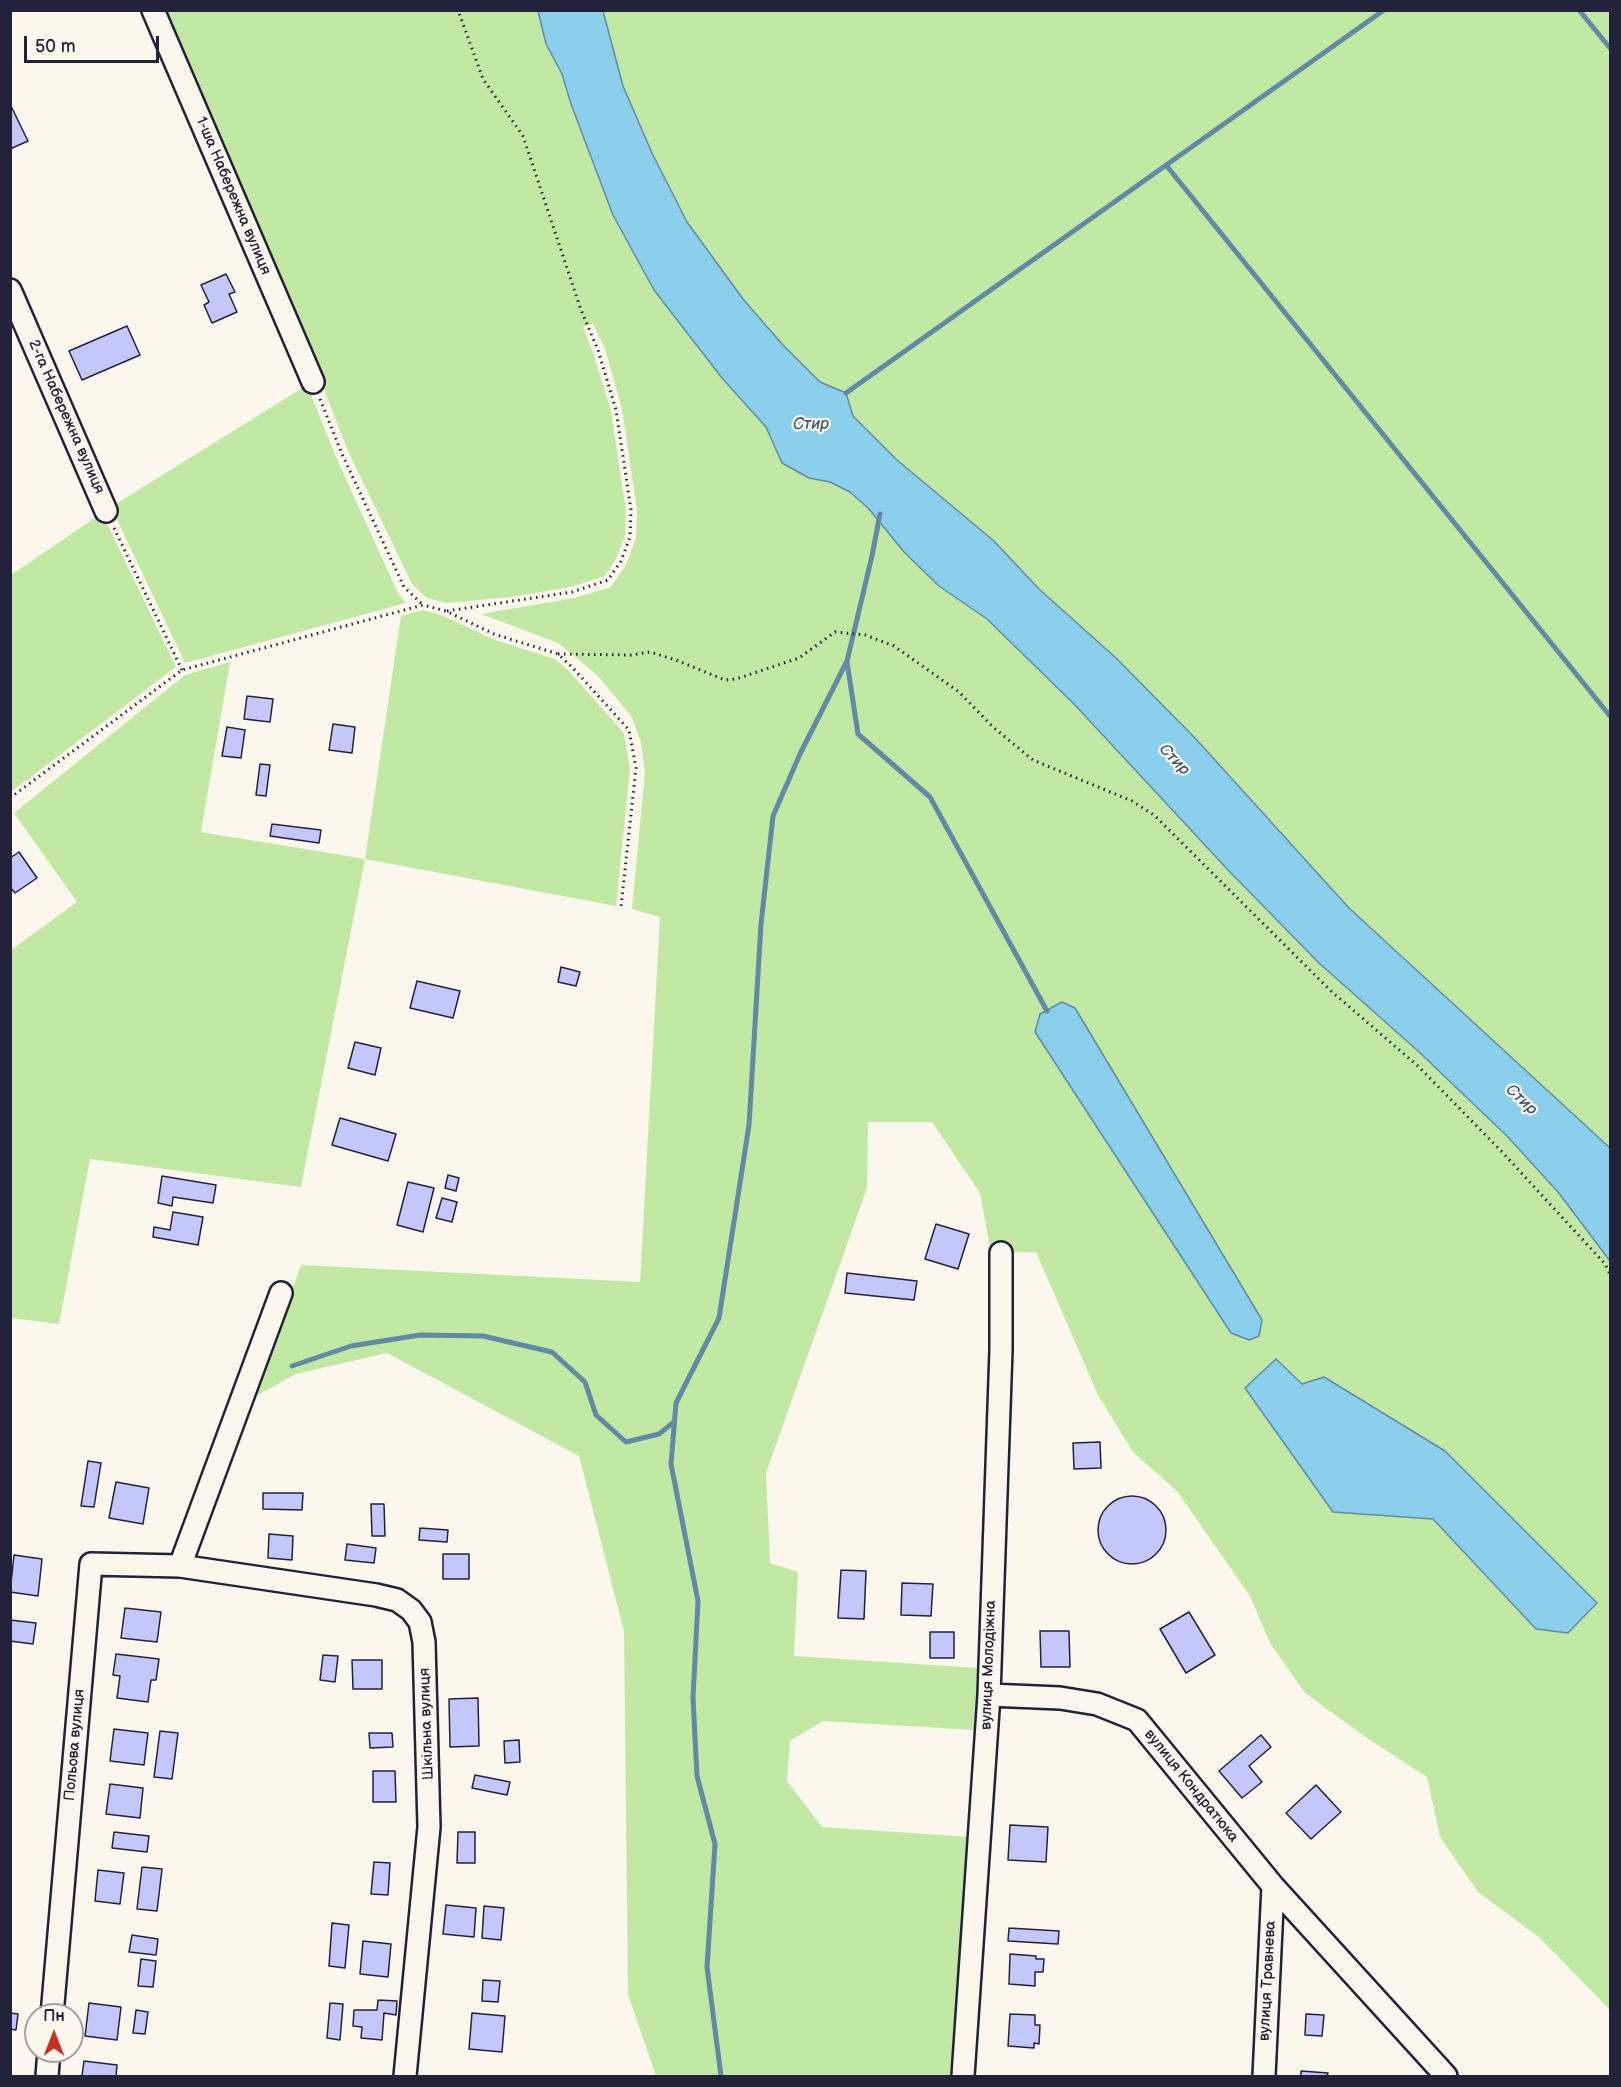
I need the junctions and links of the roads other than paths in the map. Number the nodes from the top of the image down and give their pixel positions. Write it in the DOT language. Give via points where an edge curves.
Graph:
graph roads {
  1 [pos="153,10"];
  2 [pos="10,290"];
  3 [pos="313,382"];
  4 [pos="106,511"];
  5 [pos="1000,1253"];
  6 [pos="281,1293"];
  7 [pos="180,1566"];
  8 [pos="989,1695"];
  9 [pos="1273,1886"];
  10 [pos="53,2003"];
  11 [pos="405,2076"];
  12 [pos="963,2076"];
  13 [pos="1264,2076"];
  14 [pos="1446,2076"];
  1 -- 3 [label="street, 1-ша Набережна вулиця"];
  2 -- 4 [label="street, 2-га Набережна вулиця"];
  5 -- 8 [label="street, вулиця Молодіжна"];
  6 -- 7 [label="street"];
  7 -- 10 [label="street, Польова вулиця" via="91,1564"];
  7 -- 11 [label="street, Шкільна вулиця" via="376,1595 397,1600 420,1622 424,1642 429,1827"];
  8 -- 9 [label="street, вулиця Кондратюка" via="1098,1704 1137,1720"];
  8 -- 12 [label="street, вулиця Молодіжна"];
  9 -- 13 [label="street, вулиця Травнева"];
  9 -- 14 [label="street, вулиця Кондратюка"];
}
